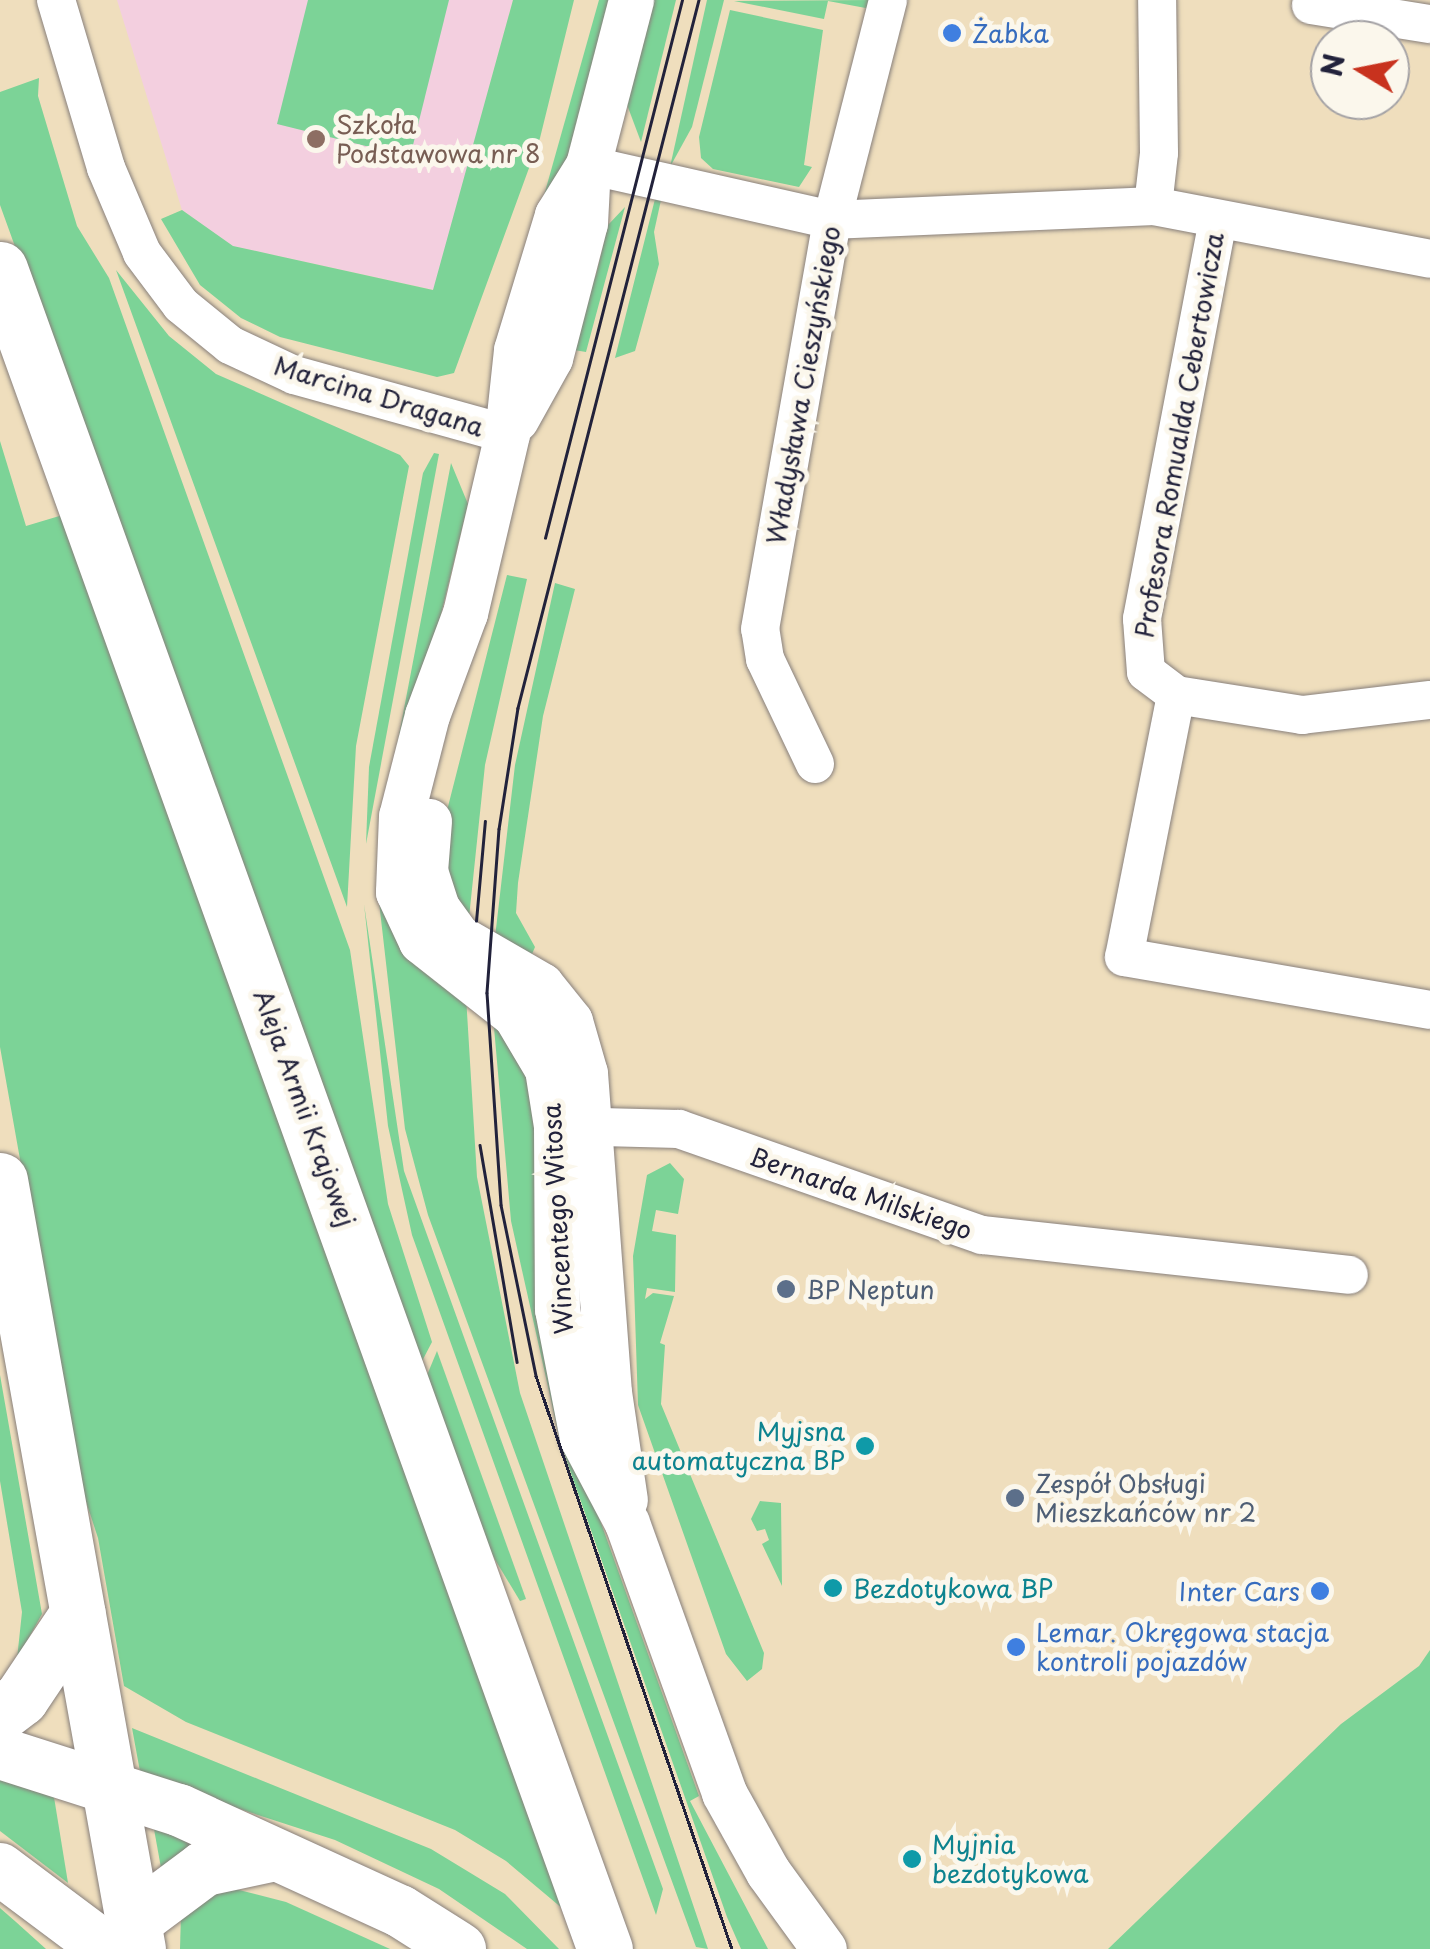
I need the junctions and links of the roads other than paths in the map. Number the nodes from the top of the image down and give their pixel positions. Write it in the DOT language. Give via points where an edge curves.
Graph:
graph roads {
  1 [pos="56,0"];
  2 [pos="630,0"];
  3 [pos="888,0"];
  4 [pos="1157,0"];
  5 [pos="1310,5"];
  6 [pos="1430,24"];
  7 [pos="588,165"];
  8 [pos="1153,206"];
  9 [pos="832,220"];
  10 [pos="1218,220"];
  11 [pos="1430,259"];
  12 [pos="0,269"];
  13 [pos="507,434"];
  14 [pos="1176,695"];
  15 [pos="1430,700"];
  16 [pos="815,764"];
  17 [pos="1430,1010"];
  18 [pos="573,1125"];
  19 [pos="0,1180"];
  20 [pos="1349,1275"];
  21 [pos="78,1613"];
  22 [pos="0,1714"];
  23 [pos="0,1753"];
  24 [pos="110,1788"];
  25 [pos="270,1854"];
  26 [pos="0,1869"];
  27 [pos="126,1940"];
  28 [pos="460,1949"];
  29 [pos="605,1949"];
  30 [pos="824,1949"];
  1 -- 13 [label="street, Marcina Dragana" via="106,168 142,253 181,305 230,345 294,375"];
  2 -- 7 [label="street, Wincentego Witosa"];
  3 -- 9 [label="street, Władysława Cieszyńskiego"];
  4 -- 8 [label="street"];
  5 -- 6 [label="street"];
  7 -- 9 [label="street, Profesora Romualda Cebertowicza"];
  7 -- 13 [label="street, Wincentego Witosa" via="585,223 550,358"];
  8 -- 9 [label="street, Profesora Romualda Cebertowicza"];
  8 -- 10 [label="street, Profesora Romualda Cebertowicza"];
  9 -- 16 [label="street, Władysława Cieszyńskiego" via="760,628 765,659"];
  10 -- 11 [label="street, Profesora Romualda Cebertowicza"];
  10 -- 14 [label="street, Profesora Romualda Cebertowicza" via="1140,639 1146,672"];
  12 -- 29 [label="main road, Aleja Armii Krajowej"];
  13 -- 18 [label="street, Wincentego Witosa" via="465,613 457,719 427,829 425,871 437,908 458,937 541,985 570,1020"];
  14 -- 15 [label="street" via="1302,715"];
  14 -- 17 [label="street" via="1124,958"];
  18 -- 20 [label="street, Bernarda Milskiego" via="679,1129 982,1235"];
  18 -- 30 [label="street, Wincentego Witosa" via="627,1523 724,1793 768,1872"];
  19 -- 21 [label="main road"];
  21 -- 22 [label="main road" via="22,1698"];
  21 -- 24 [label="main road"];
  23 -- 24 [label="main road"];
  24 -- 25 [label="main road" via="179,1810"];
  24 -- 27 [label="main road"];
  25 -- 27 [label="main road" via="204,1868"];
  25 -- 28 [label="main road" via="400,1912"];
  26 -- 27 [label="main road"];
}
